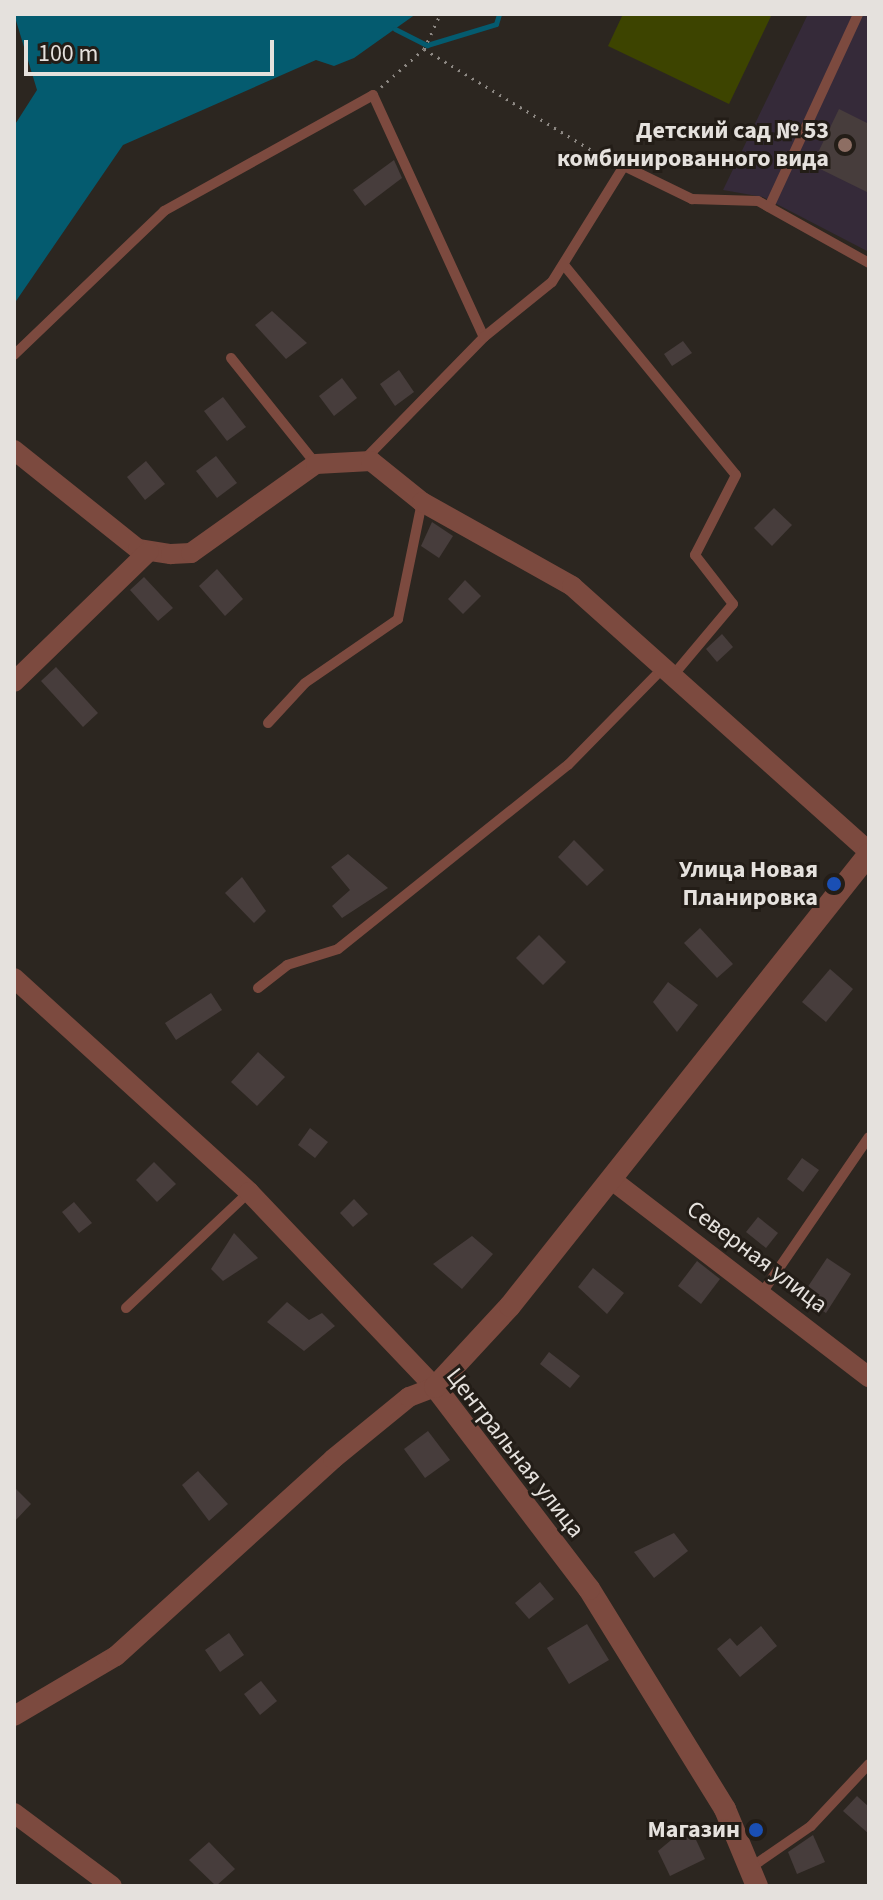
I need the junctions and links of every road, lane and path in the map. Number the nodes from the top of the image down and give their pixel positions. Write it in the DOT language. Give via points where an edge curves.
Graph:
graph roads {
  1 [pos="440,14"];
  2 [pos="858,14"];
  3 [pos="424,48"];
  4 [pos="373,95"];
  5 [pos="624,166"];
  6 [pos="769,207"];
  7 [pos="869,263"];
  8 [pos="564,265"];
  9 [pos="484,337"];
  10 [pos="14,355"];
  11 [pos="231,358"];
  12 [pos="14,450"];
  13 [pos="364,460"];
  14 [pos="316,464"];
  15 [pos="422,502"];
  16 [pos="149,551"];
  17 [pos="665,675"];
  18 [pos="14,682"];
  19 [pos="268,723"];
  20 [pos="869,853"];
  21 [pos="14,978"];
  22 [pos="258,988"];
  23 [pos="869,1137"];
  24 [pos="612,1180"];
  25 [pos="249,1192"];
  26 [pos="762,1293"];
  27 [pos="126,1308"];
  28 [pos="869,1377"];
  29 [pos="435,1387"];
  30 [pos="14,1716"];
  31 [pos="869,1764"];
  32 [pos="14,1813"];
  33 [pos="755,1876"];
  34 [pos="112,1886"];
  1 -- 3 [label="path"];
  2 -- 6 [label="lane"];
  3 -- 4 [label="path"];
  3 -- 5 [label="path"];
  4 -- 9 [label="lane"];
  4 -- 10 [label="lane" via="164,211"];
  5 -- 6 [label="lane" via="692,199 750,199"];
  5 -- 8 [label="lane"];
  6 -- 7 [label="lane"];
  8 -- 9 [label="lane" via="538,297"];
  8 -- 17 [label="lane" via="736,475 695,555 733,604"];
  9 -- 13 [label="lane"];
  11 -- 14 [label="lane"];
  12 -- 16 [label="street"];
  13 -- 14 [label="street"];
  13 -- 15 [label="street"];
  14 -- 16 [label="street" via="191,553"];
  15 -- 17 [label="street" via="572,586"];
  15 -- 19 [label="lane" via="398,619 305,683"];
  16 -- 18 [label="street"];
  17 -- 20 [label="street"];
  17 -- 22 [label="lane" via="568,765 338,949 287,965"];
  20 -- 24 [label="street"];
  21 -- 25 [label="street, Центральная улица"];
  23 -- 26 [label="lane"];
  24 -- 26 [label="street, Северная улица"];
  24 -- 29 [label="street"];
  25 -- 27 [label="lane"];
  25 -- 29 [label="street, Центральная улица"];
  26 -- 28 [label="street, Северная улица"];
  29 -- 30 [label="street" via="409,1397 333,1459 116,1656"];
  29 -- 33 [label="street, Центральная улица" via="589,1589 705,1774"];
  31 -- 33 [label="lane"];
  32 -- 34 [label="street"];
}
